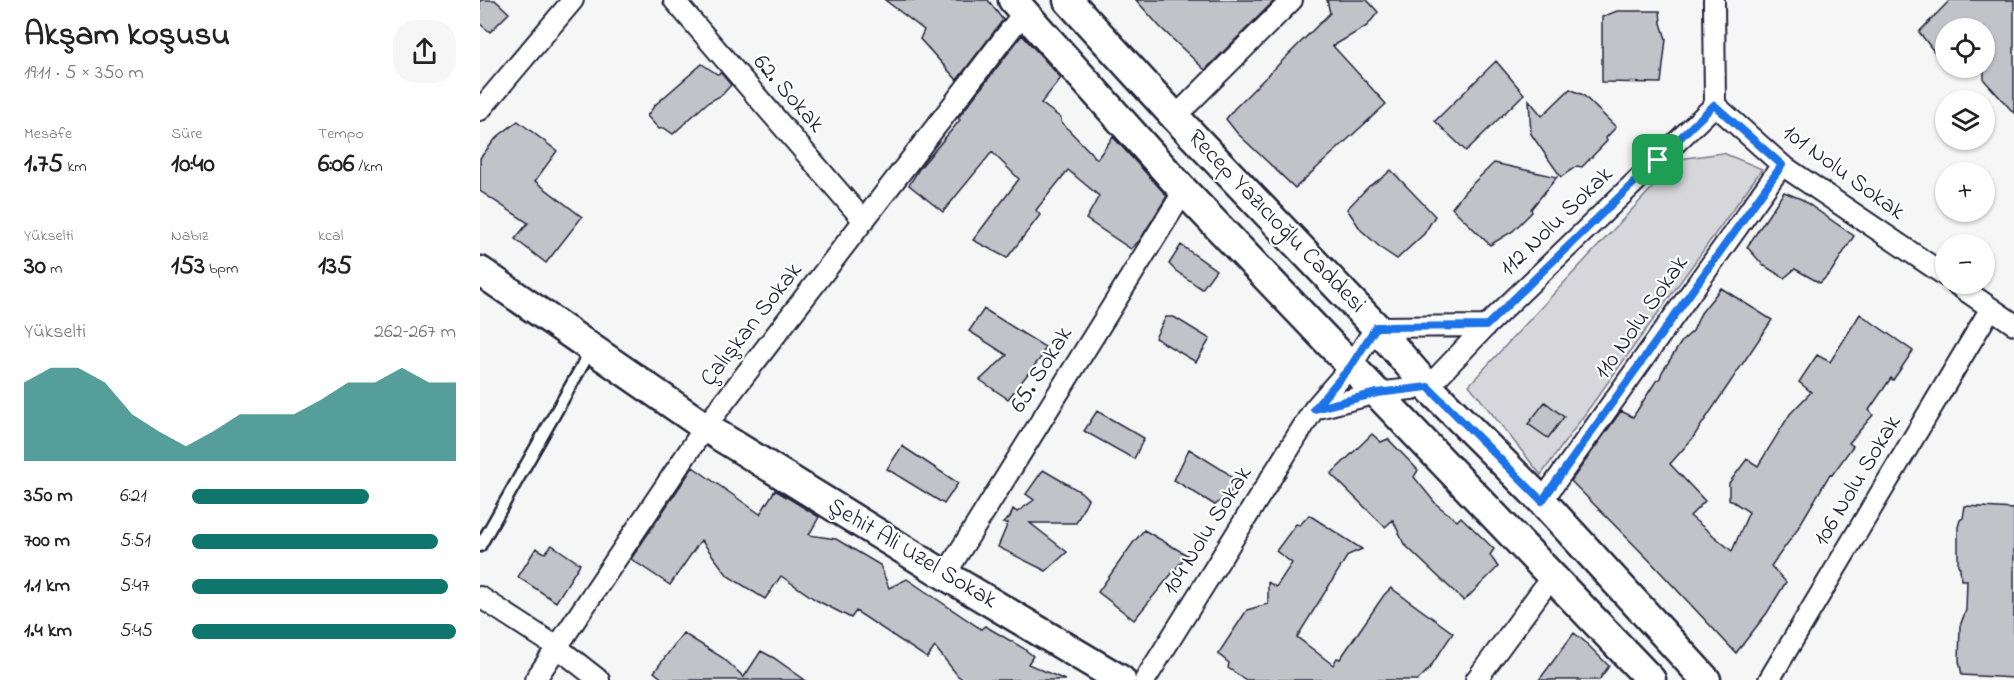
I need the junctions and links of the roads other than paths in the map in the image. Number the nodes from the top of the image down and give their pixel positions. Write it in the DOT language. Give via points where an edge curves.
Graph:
graph roads {
  1 [pos="573,0"];
  2 [pos="674,0"];
  3 [pos="1068,0"];
  4 [pos="1292,0"];
  5 [pos="1714,0"];
  6 [pos="1018,6"];
  7 [pos="1714,105"];
  8 [pos="480,110"];
  9 [pos="1175,117"];
  10 [pos="1782,165"];
  11 [pos="1184,191"];
  12 [pos="864,221"];
  13 [pos="1935,269"];
  14 [pos="480,271"];
  15 [pos="1971,294"];
  16 [pos="1991,308"];
  17 [pos="2014,324"];
  18 [pos="1486,326"];
  19 [pos="1376,327"];
  20 [pos="592,349"];
  21 [pos="1351,366"];
  22 [pos="1428,387"];
  23 [pos="1377,393"];
  24 [pos="1314,409"];
  25 [pos="705,427"];
  26 [pos="1542,501"];
  27 [pos="480,546"];
  28 [pos="945,575"];
  29 [pos="1553,575"];
  30 [pos="480,597"];
  31 [pos="557,647"];
  32 [pos="535,680"];
  33 [pos="599,680"];
  34 [pos="1121,680"];
  35 [pos="1145,680"];
  36 [pos="1476,680"];
  37 [pos="1651,680"];
  38 [pos="1706,680"];
  39 [pos="1769,680"];
  1 -- 8 [label="street"];
  2 -- 12 [label="street, 62. Sokak"];
  3 -- 9 [label="street, Recep Yazıcıoğlu Caddesi"];
  4 -- 9 [label="street"];
  5 -- 7 [label="street"];
  6 -- 11 [label="street, Recep Yazıcıoğlu Caddesi"];
  6 -- 12 [label="street, Çalışkan Sokak"];
  7 -- 10 [label="street, 101 Nolu Sokak"];
  7 -- 18 [label="street, 112 Nolu Sokak"];
  9 -- 19 [label="street, Recep Yazıcıoğlu Caddesi"];
  10 -- 13 [label="street, 101 Nolu Sokak"];
  10 -- 26 [label="street, 110 Nolu Sokak"];
  11 -- 21 [label="street, Recep Yazıcıoğlu Caddesi"];
  11 -- 28 [label="street, 65. Sokak"];
  12 -- 25 [label="street, Çalışkan Sokak"];
  14 -- 20 [label="street, Şehit Ali Uzel Sokak"];
  15 -- 16 [label="street"];
  16 -- 17 [label="street"];
  16 -- 39 [label="street, 106 Nolu Sokak"];
  18 -- 19 [label="street"];
  18 -- 22 [label="street, 112 Nolu Sokak"];
  19 -- 21 [label="street, 104 Nolu Sokak"];
  19 -- 22 [label="street, Recep Yazıcıoğlu Caddesi"];
  20 -- 25 [label="street, Şehit Ali Uzel Sokak"];
  20 -- 27 [label="lane"];
  21 -- 23 [label="street, Recep Yazıcıoğlu Caddesi"];
  21 -- 24 [label="street, 104 Nolu Sokak"];
  22 -- 23 [label="street"];
  22 -- 26 [label="street, Recep Yazıcıoğlu Caddesi"];
  23 -- 24 [label="street"];
  23 -- 29 [label="street, Recep Yazıcıoğlu Caddesi"];
  24 -- 35 [label="street, 104 Nolu Sokak"];
  25 -- 28 [label="street, Şehit Ali Uzel Sokak"];
  25 -- 31 [label="street, Çalışkan Sokak"];
  26 -- 38 [label="street, Recep Yazıcıoğlu Caddesi"];
  28 -- 34 [label="street, Şehit Ali Uzel Sokak"];
  29 -- 36 [label="street"];
  29 -- 37 [label="street, Recep Yazıcıoğlu Caddesi"];
  30 -- 31 [label="street"];
  31 -- 32 [label="street, Çalışkan Sokak"];
  31 -- 33 [label="street"];
}
